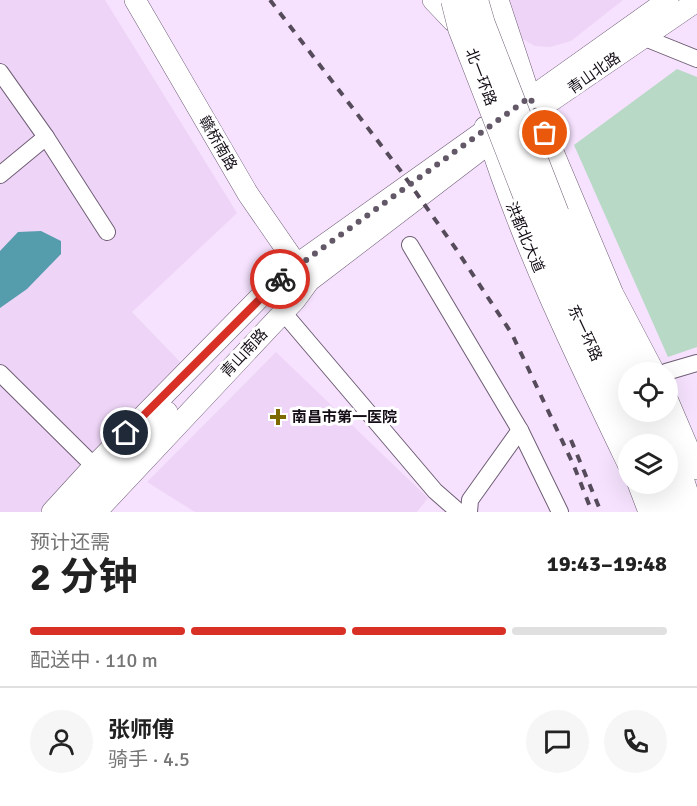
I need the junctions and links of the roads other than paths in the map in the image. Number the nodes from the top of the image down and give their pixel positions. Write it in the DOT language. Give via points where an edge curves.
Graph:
graph roads {
  1 [pos="135,0"];
  2 [pos="433,0"];
  3 [pos="447,0"];
  4 [pos="475,0"];
  5 [pos="498,0"];
  6 [pos="668,0"];
  7 [pos="697,1"];
  8 [pos="454,11"];
  9 [pos="645,38"];
  10 [pos="697,59"];
  11 [pos="0,72"];
  12 [pos="533,105"];
  13 [pos="488,135"];
  14 [pos="46,136"];
  15 [pos="0,175"];
  16 [pos="546,217"];
  17 [pos="107,232"];
  18 [pos="410,245"];
  19 [pos="303,273"];
  20 [pos="283,311"];
  21 [pos="625,362"];
  22 [pos="649,362"];
  23 [pos="697,363"];
  24 [pos="678,369"];
  25 [pos="0,372"];
  26 [pos="677,422"];
  27 [pos="520,430"];
  28 [pos="632,434"];
  29 [pos="618,443"];
  30 [pos="94,466"];
  31 [pos="697,469"];
  32 [pos="678,473"];
  33 [pos="642,494"];
  34 [pos="659,494"];
  35 [pos="52,512"];
  36 [pos="74,512"];
  37 [pos="80,512"];
  38 [pos="96,512"];
  39 [pos="459,512"];
  40 [pos="469,512"];
  41 [pos="560,512"];
  42 [pos="649,512"];
  43 [pos="666,512"];
  44 [pos="691,512"];
  1 -- 19 [label="main road, 赣桥南路" via="248,194"];
  2 -- 8 [label="main road"];
  3 -- 8 [label="main road, 洪都北大道"];
  4 -- 16 [label="highway, 北一环路, bridge"];
  5 -- 12 [label="main road"];
  6 -- 12 [label="main road, 青山北路"];
  7 -- 9 [label="main road, 青山北路"];
  8 -- 13 [label="main road, 洪都北大道"];
  8 -- 16 [label="highway, 北一环路, bridge"];
  9 -- 10 [label="street"];
  9 -- 12 [label="main road, 青山北路"];
  11 -- 14 [label="street"];
  12 -- 13 [label="main road, 青山北路"];
  12 -- 22 [label="main road" via="613,294"];
  13 -- 19 [label="main road, 青山南路"];
  13 -- 29 [label="main road, 洪都北大道" via="512,209"];
  14 -- 15 [label="street"];
  14 -- 17 [label="street"];
  16 -- 21 [label="highway, 东一环路"];
  16 -- 28 [label="highway, 东一环路" via="572,308"];
  18 -- 27 [label="street"];
  19 -- 20 [label="main road, 青山南路"];
  19 -- 30 [label="main road, 青山南路" via="270,287"];
  19 -- 36 [label="main road" via="280,291"];
  19 -- 37 [label="main road" via="287,295"];
  20 -- 38 [label="main road, 青山南路"];
  20 -- 39 [label="street" via="435,492"];
  23 -- 24 [label="street"];
  25 -- 30 [label="street"];
  26 -- 31 [label="main road"];
  27 -- 40 [label="street" via="470,500"];
  27 -- 41 [label="street"];
  30 -- 35 [label="main road, 青山南路"];
  32 -- 44 [label="highway"];
  33 -- 42 [label="main road"];
  34 -- 43 [label="highway"];
}
